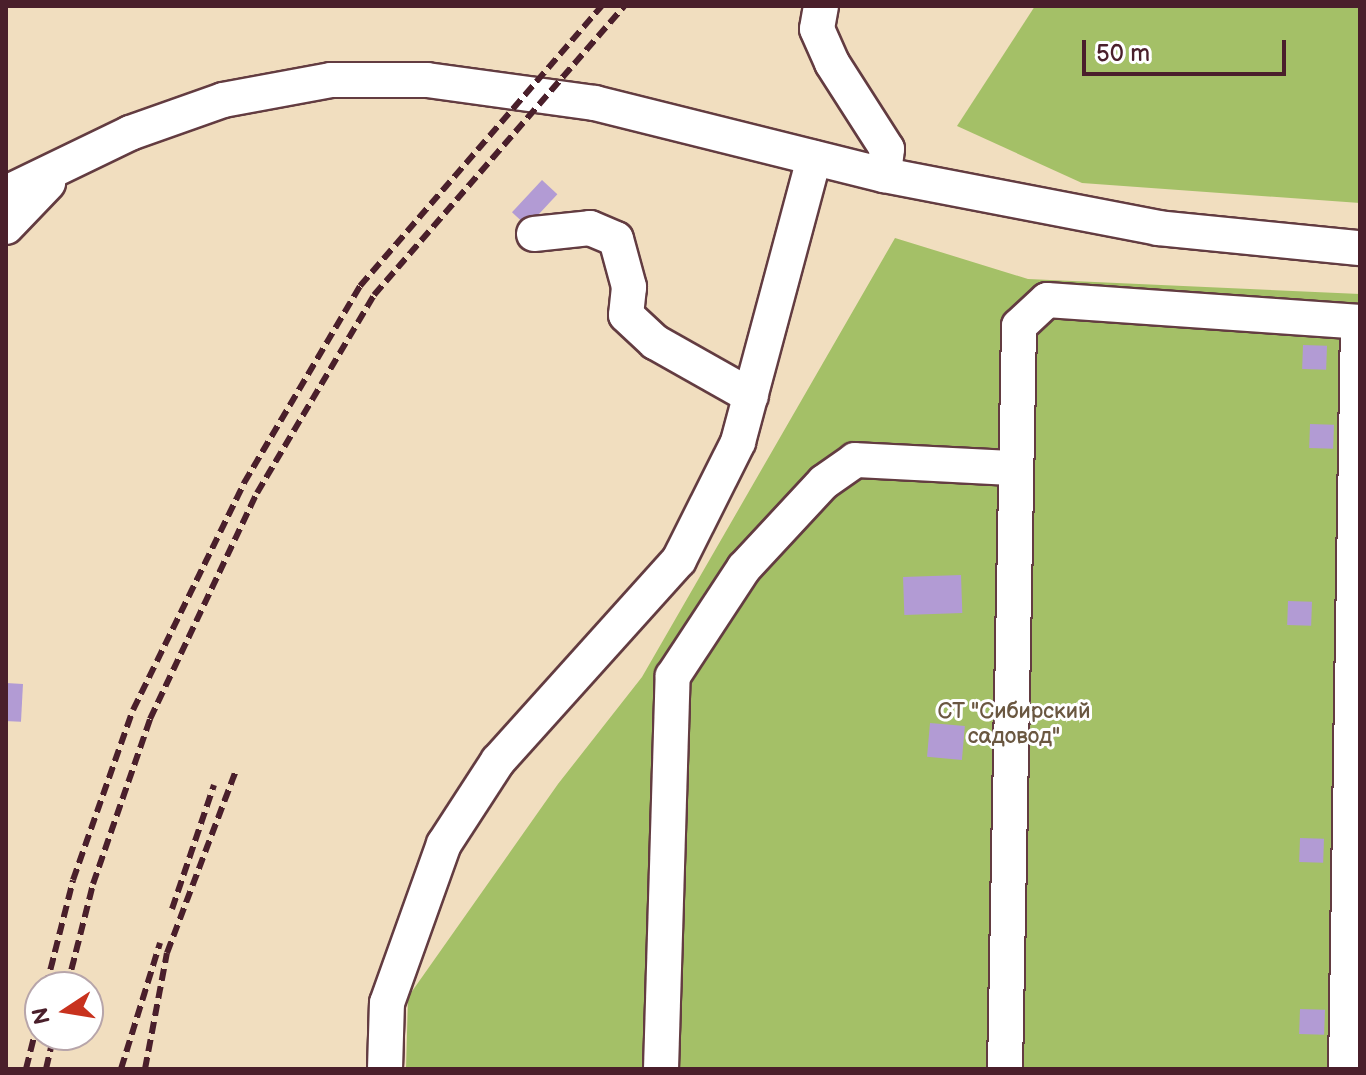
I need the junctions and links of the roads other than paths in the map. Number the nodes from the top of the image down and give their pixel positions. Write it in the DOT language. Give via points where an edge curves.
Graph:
graph roads {
  1 [pos="821,6"];
  2 [pos="814,158"];
  3 [pos="71,161"];
  4 [pos="884,175"];
  5 [pos="6,193"];
  6 [pos="6,227"];
  7 [pos="534,234"];
  8 [pos="1360,248"];
  9 [pos="1359,322"];
  10 [pos="751,396"];
  11 [pos="1014,468"];
  12 [pos="385,1069"];
  13 [pos="661,1069"];
  14 [pos="1005,1069"];
  15 [pos="1346,1069"];
  1 -- 4 [label="street" via="817,29 832,63 887,149"];
  2 -- 3 [label="street" via="595,103 427,80 331,80 223,100 130,133"];
  2 -- 4 [label="street"];
  2 -- 10 [label="street"];
  3 -- 5 [label="street"];
  3 -- 6 [label="street"];
  4 -- 8 [label="street" via="1158,228"];
  7 -- 10 [label="street" via="590,228 616,239 629,287 626,315 655,342"];
  9 -- 11 [label="street" via="1047,300 1019,326"];
  9 -- 15 [label="street"];
  10 -- 12 [label="street" via="738,442 679,560 498,761 444,844 387,1003"];
  11 -- 13 [label="street" via="855,460 824,482 744,568 673,676"];
  11 -- 14 [label="street"];
}
